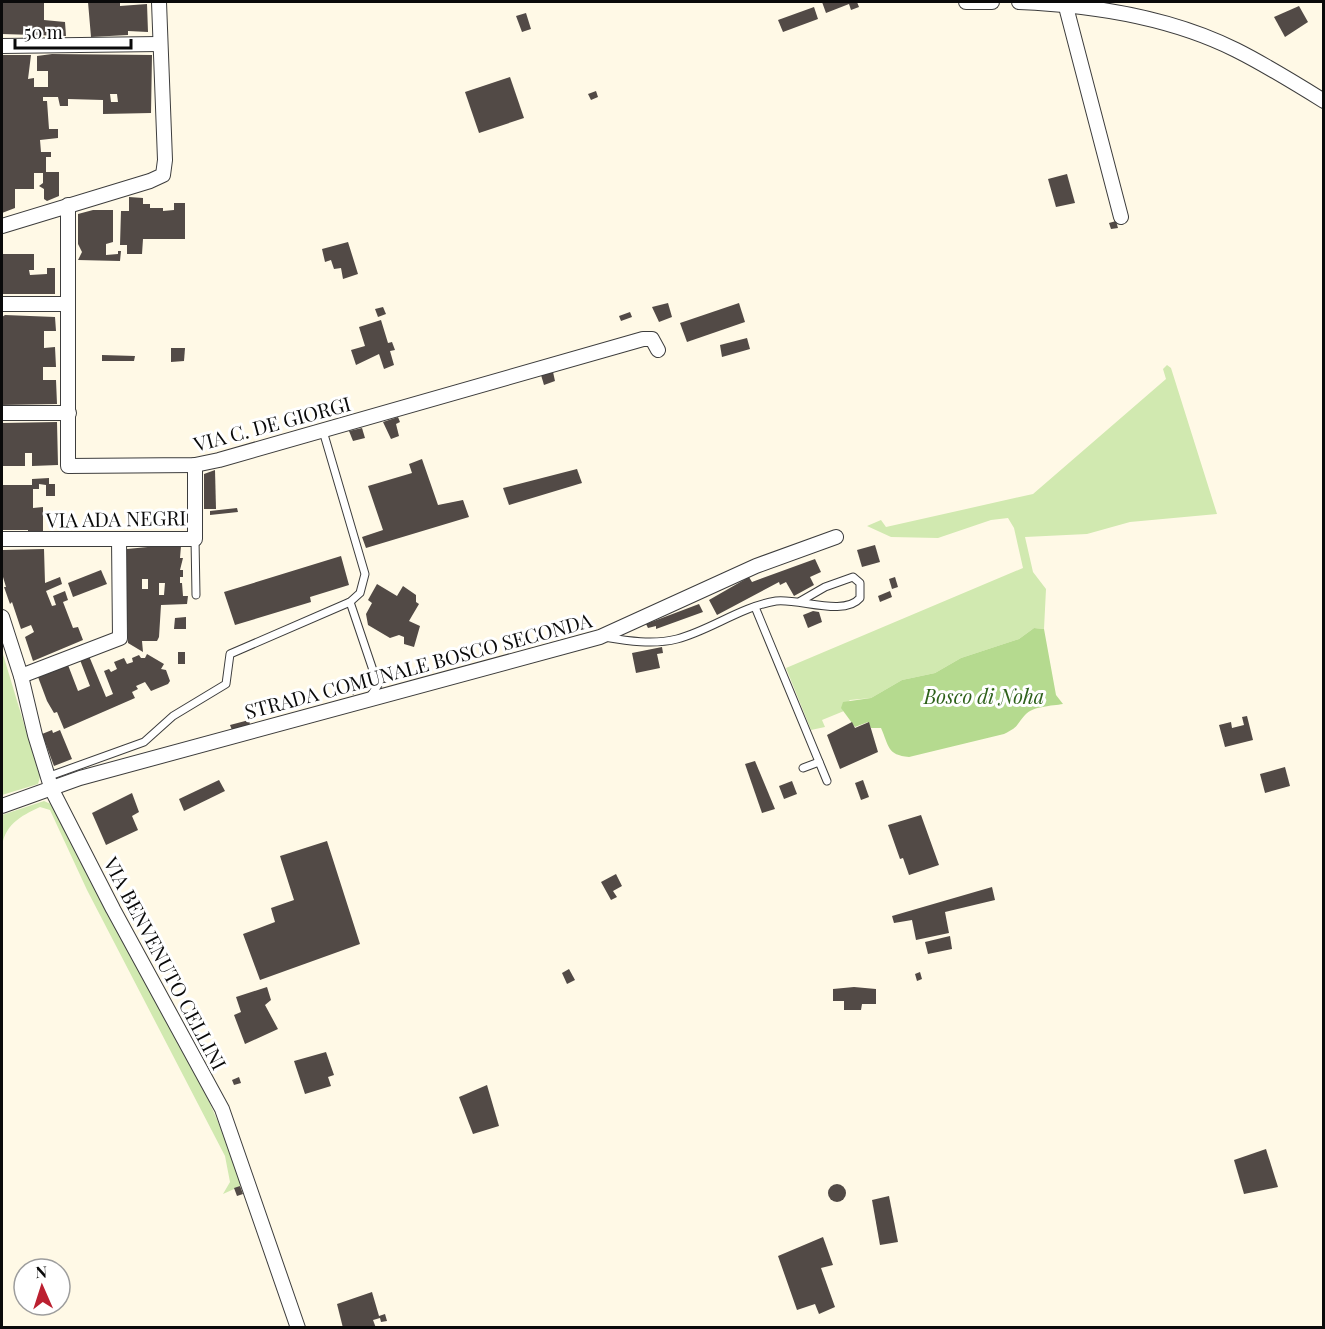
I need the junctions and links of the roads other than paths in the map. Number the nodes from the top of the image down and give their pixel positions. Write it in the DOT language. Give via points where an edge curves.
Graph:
graph roads {
  1 [pos="159,2"];
  2 [pos="966,2"];
  3 [pos="992,2"];
  4 [pos="1019,2"];
  5 [pos="1065,3"];
  6 [pos="159,44"];
  7 [pos="2,46"];
  8 [pos="1323,101"];
  9 [pos="68,205"];
  10 [pos="1121,217"];
  11 [pos="2,226"];
  12 [pos="2,304"];
  13 [pos="66,304"];
  14 [pos="658,350"];
  15 [pos="2,413"];
  16 [pos="69,413"];
  17 [pos="322,431"];
  18 [pos="195,465"];
  19 [pos="836,537"];
  20 [pos="2,539"];
  21 [pos="119,539"];
  22 [pos="195,539"];
  23 [pos="196,595"];
  24 [pos="351,602"];
  25 [pos="799,602"];
  26 [pos="755,607"];
  27 [pos="2,617"];
  28 [pos="600,637"];
  29 [pos="21,675"];
  30 [pos="368,700"];
  31 [pos="819,762"];
  32 [pos="804,768"];
  33 [pos="827,781"];
  34 [pos="50,783"];
  35 [pos="2,806"];
  36 [pos="298,1328"];
  1 -- 6 [label="street"];
  2 -- 3 [label="street"];
  4 -- 5 [label="street"];
  5 -- 8 [label="street" via="1179,27 1236,50"];
  5 -- 10 [label="street"];
  6 -- 7 [label="street"];
  6 -- 9 [label="street" via="165,171 159,178"];
  9 -- 11 [label="street"];
  9 -- 13 [label="street, VIA C. DE GIORGI"];
  12 -- 13 [label="street"];
  13 -- 16 [label="street, VIA C. DE GIORGI"];
  14 -- 17 [label="street, VIA C. DE GIORGI" via="652,339 643,339"];
  15 -- 16 [label="street"];
  16 -- 18 [label="street, VIA C. DE GIORGI" via="68,466"];
  17 -- 18 [label="street, VIA C. DE GIORGI"];
  17 -- 24 [label="lane" via="365,574 360,593"];
  18 -- 22 [label="street, VIA ADA NEGRI"];
  19 -- 28 [label="street, STRADA COMUNALE BOSCO SECONDA" via="756,566"];
  20 -- 21 [label="street, VIA ADA NEGRI"];
  21 -- 22 [label="street, VIA ADA NEGRI"];
  21 -- 29 [label="street" via="120,638"];
  22 -- 23 [label="lane"];
  24 -- 30 [label="lane" via="378,685"];
  24 -- 34 [label="lane" via="230,654 226,684 173,716 144,742"];
  25 -- 25 [label="lane" via="832,606 856,602 862,591 853,577"];
  25 -- 26 [label="lane" via="775,601"];
  26 -- 28 [label="lane" via="664,642"];
  26 -- 31 [label="lane"];
  27 -- 29 [label="street, VIA BENVENUTO CELLINI"];
  28 -- 30 [label="street, STRADA COMUNALE BOSCO SECONDA"];
  29 -- 34 [label="street, VIA BENVENUTO CELLINI"];
  30 -- 34 [label="street, STRADA COMUNALE BOSCO SECONDA"];
  31 -- 32 [label="lane"];
  31 -- 33 [label="lane"];
  34 -- 35 [label="street, STRADA COMUNALE BOSCO SECONDA"];
  34 -- 36 [label="street, VIA BENVENUTO CELLINI" via="113,909 222,1109"];
}
